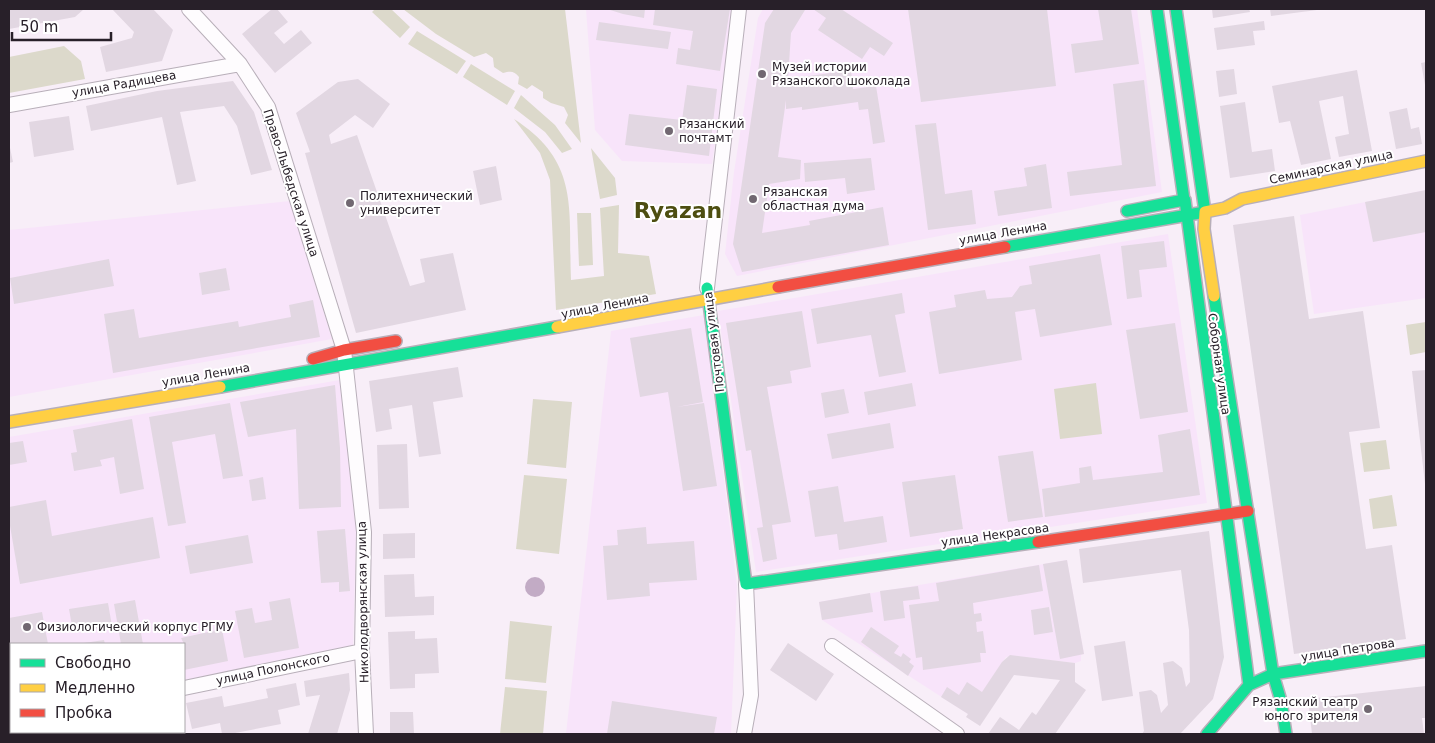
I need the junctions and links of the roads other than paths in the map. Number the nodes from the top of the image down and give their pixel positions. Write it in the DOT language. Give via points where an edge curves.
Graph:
graph roads {
  1 [pos="189,9"];
  2 [pos="739,9"];
  3 [pos="1157,9"];
  4 [pos="1176,9"];
  5 [pos="240,64"];
  6 [pos="9,105"];
  7 [pos="1426,161"];
  8 [pos="1214,197"];
  9 [pos="1242,199"];
  10 [pos="1184,200"];
  11 [pos="1205,212"];
  12 [pos="1111,214"];
  13 [pos="1185,215"];
  14 [pos="722,284"];
  15 [pos="708,294"];
  16 [pos="579,311"];
  17 [pos="405,340"];
  18 [pos="344,350"];
  19 [pos="347,366"];
  20 [pos="250,370"];
  21 [pos="9,422"];
  22 [pos="1248,511"];
  23 [pos="1226,515"];
  24 [pos="746,584"];
  25 [pos="832,646"];
  26 [pos="362,651"];
  27 [pos="1426,651"];
  28 [pos="1273,674"];
  29 [pos="1249,685"];
  30 [pos="185,688"];
  31 [pos="1226,714"];
  32 [pos="366,734"];
  33 [pos="744,734"];
  34 [pos="957,734"];
  35 [pos="1207,734"];
  36 [pos="1225,734"];
  37 [pos="1286,734"];
  1 -- 5 [label="street, Право-Лыбедская улица"];
  2 -- 15 [label="street, Почтовая улица"];
  3 -- 10 [label="main road, Соборная улица"];
  4 -- 8 [label="main road, Соборная улица"];
  5 -- 6 [label="street, улица Радищева"];
  5 -- 18 [label="street, Право-Лыбедская улица" via="268,107"];
  7 -- 9 [label="main road, Семинарская улица"];
  8 -- 9 [label="main road, Семинарская улица"];
  8 -- 10 [label="main road"];
  8 -- 11 [label="main road, Соборная улица"];
  9 -- 11 [label="main road, Семинарская улица" via="1224,208"];
  10 -- 12 [label="main road"];
  10 -- 13 [label="main road, Соборная улица"];
  11 -- 13 [label="main road, улица Ленина"];
  11 -- 22 [label="main road, Соборная улица" via="1204,229"];
  13 -- 15 [label="main road, улица Ленина"];
  13 -- 23 [label="main road, Соборная улица"];
  14 -- 15 [label="main road, улица Ленина"];
  15 -- 16 [label="main road, улица Ленина"];
  15 -- 19 [label="main road, улица Ленина"];
  15 -- 24 [label="main road, Почтовая улица"];
  17 -- 18 [label="main road, улица Ленина"];
  18 -- 19 [label="street, Николодворянская улица"];
  18 -- 20 [label="main road, улица Ленина" via="319,358"];
  19 -- 21 [label="main road, улица Ленина"];
  19 -- 26 [label="street, Николодворянская улица" via="364,532"];
  22 -- 23 [label="main road, улица Некрасова"];
  22 -- 28 [label="main road, Соборная улица"];
  23 -- 24 [label="main road, улица Некрасова"];
  23 -- 29 [label="main road, Соборная улица"];
  24 -- 33 [label="street" via="751,696"];
  25 -- 34 [label="street"];
  26 -- 30 [label="street, улица Полонского"];
  26 -- 32 [label="street, Николодворянская улица"];
  27 -- 28 [label="main road, улица Петрова"];
  28 -- 29 [label="main road, улица Петрова"];
  28 -- 37 [label="main road, Соборная улица"];
  29 -- 31 [label="main road"];
  31 -- 35 [label="main road"];
  31 -- 36 [label="main road"];
}
